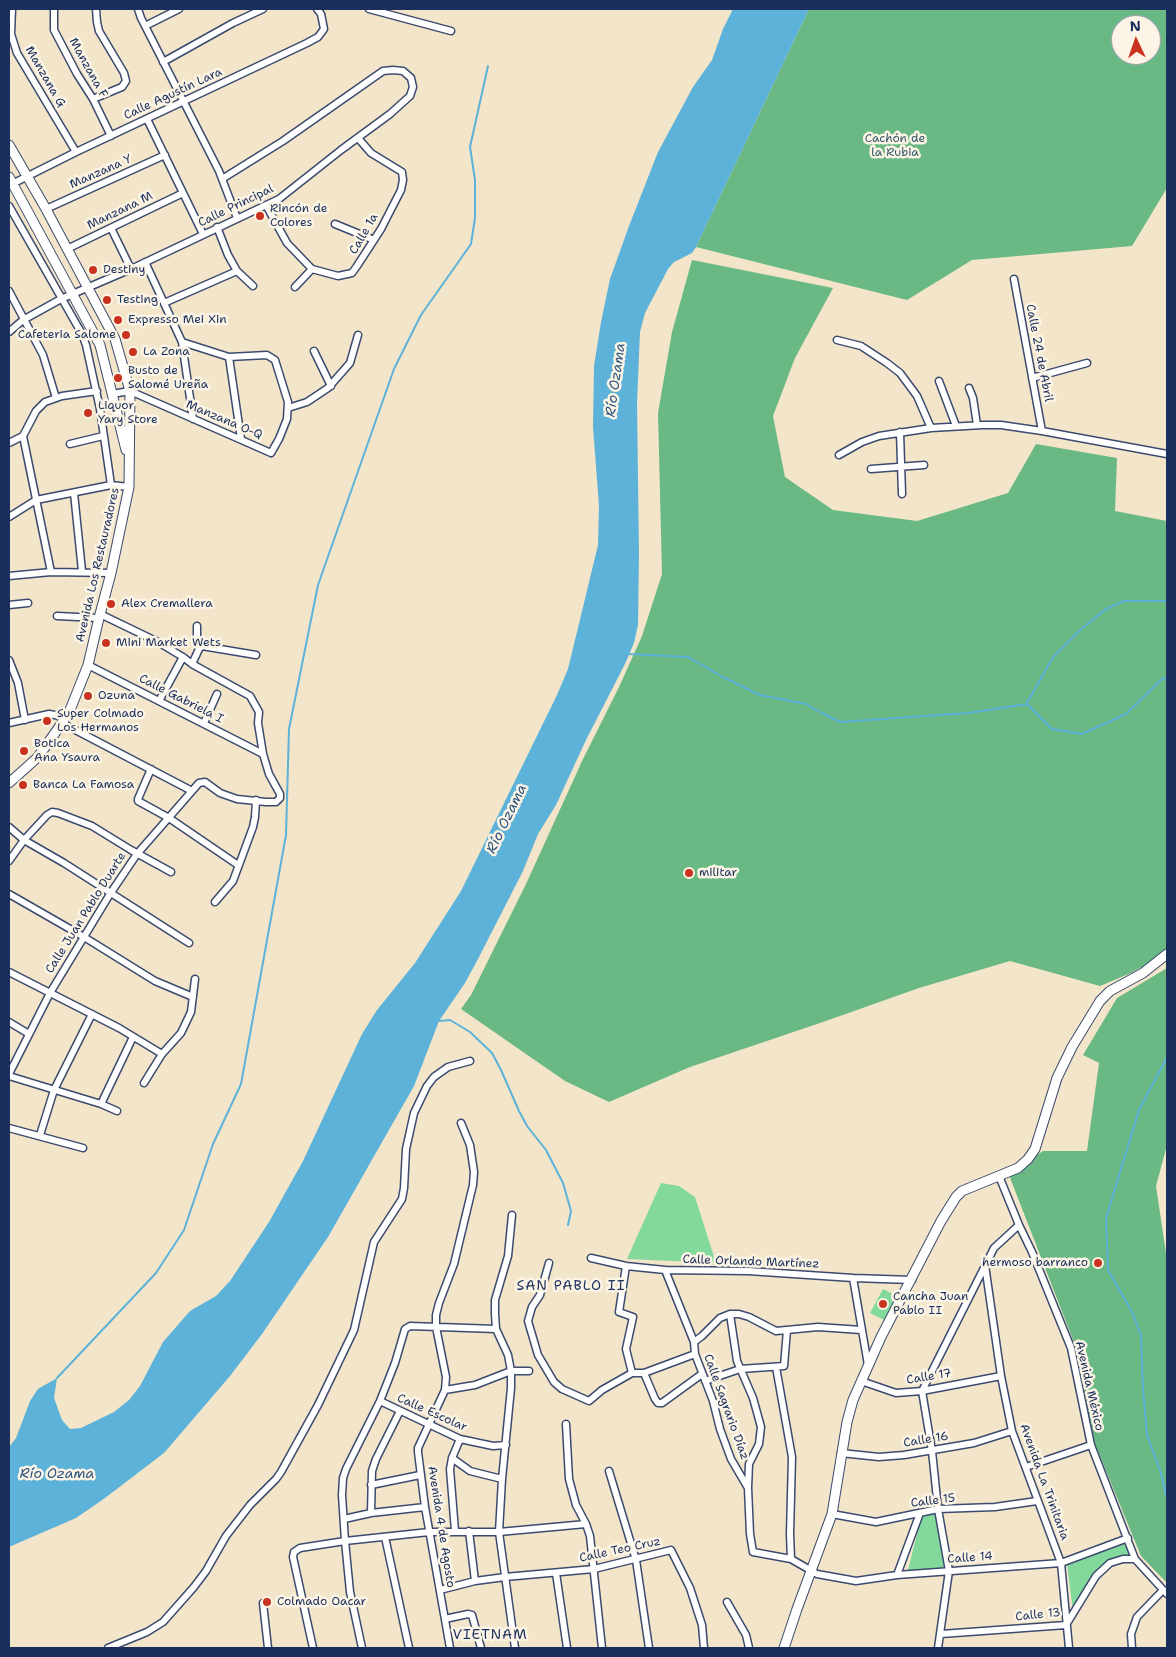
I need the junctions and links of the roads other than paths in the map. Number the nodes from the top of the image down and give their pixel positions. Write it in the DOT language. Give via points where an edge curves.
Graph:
graph roads {
  1 [pos="12,9"];
  2 [pos="54,9"];
  3 [pos="96,9"];
  4 [pos="138,9"];
  5 [pos="179,9"];
  6 [pos="263,9"];
  7 [pos="317,9"];
  8 [pos="369,9"];
  9 [pos="145,26"];
  10 [pos="451,31"];
  11 [pos="163,62"];
  12 [pos="93,99"];
  13 [pos="184,101"];
  14 [pos="147,119"];
  15 [pos="111,136"];
  16 [pos="358,138"];
  17 [pos="9,145"];
  18 [pos="76,152"];
  19 [pos="165,155"];
  20 [pos="27,177"];
  21 [pos="222,179"];
  22 [pos="10,182"];
  23 [pos="183,193"];
  24 [pos="266,204"];
  25 [pos="9,206"];
  26 [pos="46,209"];
  27 [pos="237,218"];
  28 [pos="335,224"];
  29 [pos="217,227"];
  30 [pos="112,228"];
  31 [pos="203,234"];
  32 [pos="374,240"];
  33 [pos="67,249"];
  34 [pos="145,262"];
  35 [pos="131,269"];
  36 [pos="312,269"];
  37 [pos="237,271"];
  38 [pos="1014,279"];
  39 [pos="253,286"];
  40 [pos="88,287"];
  41 [pos="295,287"];
  42 [pos="9,291"];
  43 [pos="73,294"];
  44 [pos="61,299"];
  45 [pos="164,302"];
  46 [pos="23,320"];
  47 [pos="9,332"];
  48 [pos="358,335"];
  49 [pos="837,340"];
  50 [pos="182,342"];
  51 [pos="314,351"];
  52 [pos="229,357"];
  53 [pos="1087,363"];
  54 [pos="1032,378"];
  55 [pos="939,381"];
  56 [pos="331,386"];
  57 [pos="969,388"];
  58 [pos="96,390"];
  59 [pos="130,391"];
  60 [pos="112,394"];
  61 [pos="56,398"];
  62 [pos="288,408"];
  63 [pos="193,419"];
  64 [pos="977,425"];
  65 [pos="956,426"];
  66 [pos="931,428"];
  67 [pos="1042,431"];
  68 [pos="900,432"];
  69 [pos="23,436"];
  70 [pos="103,436"];
  71 [pos="241,440"];
  72 [pos="9,443"];
  73 [pos="70,444"];
  74 [pos="1167,454"];
  75 [pos="839,455"];
  76 [pos="130,460"];
  77 [pos="924,465"];
  78 [pos="901,467"];
  79 [pos="871,469"];
  80 [pos="110,485"];
  81 [pos="130,486"];
  82 [pos="74,493"];
  83 [pos="902,494"];
  84 [pos="36,500"];
  85 [pos="9,517"];
  86 [pos="51,572"];
  87 [pos="82,572"];
  88 [pos="111,573"];
  89 [pos="9,576"];
  90 [pos="28,603"];
  91 [pos="9,605"];
  92 [pos="57,616"];
  93 [pos="99,616"];
  94 [pos="197,626"];
  95 [pos="202,646"];
  96 [pos="256,655"];
  97 [pos="183,657"];
  98 [pos="192,664"];
  99 [pos="10,665"];
  100 [pos="88,665"];
  101 [pos="217,694"];
  102 [pos="159,701"];
  103 [pos="25,720"];
  104 [pos="64,720"];
  105 [pos="9,723"];
  106 [pos="204,723"];
  107 [pos="263,754"];
  108 [pos="151,770"];
  109 [pos="9,783"];
  110 [pos="192,791"];
  111 [pos="256,800"];
  112 [pos="169,818"];
  113 [pos="9,826"];
  114 [pos="24,840"];
  115 [pos="137,854"];
  116 [pos="9,861"];
  117 [pos="238,865"];
  118 [pos="171,872"];
  119 [pos="9,894"];
  120 [pos="110,894"];
  121 [pos="215,902"];
  122 [pos="84,937"];
  123 [pos="189,943"];
  124 [pos="1167,954"];
  125 [pos="9,972"];
  126 [pos="196,979"];
  127 [pos="50,993"];
  128 [pos="193,997"];
  129 [pos="92,1014"];
  130 [pos="9,1022"];
  131 [pos="29,1034"];
  132 [pos="133,1037"];
  133 [pos="162,1054"];
  134 [pos="470,1061"];
  135 [pos="9,1075"];
  136 [pos="144,1083"];
  137 [pos="54,1090"];
  138 [pos="101,1104"];
  139 [pos="117,1111"];
  140 [pos="461,1123"];
  141 [pos="9,1128"];
  142 [pos="40,1135"];
  143 [pos="83,1148"];
  144 [pos="999,1176"];
  145 [pos="512,1215"];
  146 [pos="1019,1226"];
  147 [pos="591,1258"];
  148 [pos="549,1263"];
  149 [pos="986,1265"];
  150 [pos="626,1266"];
  151 [pos="665,1270"];
  152 [pos="853,1278"];
  153 [pos="912,1280"];
  154 [pos="730,1314"];
  155 [pos="436,1327"];
  156 [pos="496,1329"];
  157 [pos="787,1330"];
  158 [pos="861,1330"];
  159 [pos="694,1342"];
  160 [pos="695,1354"];
  161 [pos="868,1365"];
  162 [pos="776,1367"];
  163 [pos="740,1369"];
  164 [pos="511,1371"];
  165 [pos="529,1371"];
  166 [pos="632,1373"];
  167 [pos="644,1373"];
  168 [pos="702,1374"];
  169 [pos="1001,1376"];
  170 [pos="705,1381"];
  171 [pos="861,1381"];
  172 [pos="445,1390"];
  173 [pos="922,1391"];
  174 [pos="380,1401"];
  175 [pos="400,1411"];
  176 [pos="566,1424"];
  177 [pos="430,1425"];
  178 [pos="1012,1432"];
  179 [pos="460,1439"];
  180 [pos="506,1445"];
  181 [pos="1091,1445"];
  182 [pos="932,1451"];
  183 [pos="842,1453"];
  184 [pos="452,1458"];
  185 [pos="1026,1467"];
  186 [pos="609,1472"];
  187 [pos="420,1475"];
  188 [pos="502,1479"];
  189 [pos="371,1485"];
  190 [pos="748,1488"];
  191 [pos="1036,1501"];
  192 [pos="425,1507"];
  193 [pos="938,1509"];
  194 [pos="920,1512"];
  195 [pos="371,1513"];
  196 [pos="832,1514"];
  197 [pos="344,1520"];
  198 [pos="586,1524"];
  199 [pos="455,1531"];
  200 [pos="468,1531"];
  201 [pos="429,1532"];
  202 [pos="499,1532"];
  203 [pos="385,1537"];
  204 [pos="1128,1538"];
  205 [pos="345,1541"];
  206 [pos="791,1559"];
  207 [pos="1135,1559"];
  208 [pos="636,1560"];
  209 [pos="1061,1563"];
  210 [pos="594,1569"];
  211 [pos="812,1570"];
  212 [pos="949,1571"];
  213 [pos="556,1573"];
  214 [pos="898,1574"];
  215 [pos="505,1577"];
  216 [pos="475,1581"];
  217 [pos="440,1590"];
  218 [pos="1165,1592"];
  219 [pos="727,1602"];
  220 [pos="263,1603"];
  221 [pos="446,1619"];
  222 [pos="1066,1624"];
  223 [pos="941,1634"];
  224 [pos="110,1648"];
  225 [pos="268,1648"];
  226 [pos="313,1648"];
  227 [pos="362,1648"];
  228 [pos="409,1648"];
  229 [pos="450,1648"];
  230 [pos="481,1648"];
  231 [pos="515,1648"];
  232 [pos="567,1648"];
  233 [pos="602,1648"];
  234 [pos="649,1648"];
  235 [pos="704,1648"];
  236 [pos="749,1648"];
  237 [pos="784,1648"];
  238 [pos="938,1648"];
  239 [pos="1069,1648"];
  240 [pos="1132,1648"];
  1 -- 18 [label="street, Manzana G" via="12,34 17,52"];
  2 -- 12 [label="street, Manzana F" via="54,30"];
  3 -- 12 [label="street" via="99,31 126,81 122,87"];
  4 -- 9 [label="street"];
  5 -- 9 [label="street"];
  6 -- 11 [label="street"];
  7 -- 13 [label="street, Calle Agustín Lara" via="324,29 318,37"];
  8 -- 10 [label="street"];
  9 -- 11 [label="street"];
  11 -- 13 [label="street"];
  12 -- 15 [label="street, Manzana F"];
  13 -- 14 [label="street, Calle Agustín Lara"];
  13 -- 21 [label="street"];
  14 -- 15 [label="street, Calle Agustín Lara"];
  14 -- 19 [label="street"];
  15 -- 18 [label="street, Calle Agustín Lara"];
  16 -- 21 [label="street, Calle Principal" via="410,96 411,78 403,71 383,71"];
  16 -- 24 [label="street, Calle Principal" via="279,199"];
  16 -- 32 [label="street, Calle 1a" via="371,153 402,172 400,190"];
  17 -- 20 [label="street, Avenida Los Restauradores"];
  18 -- 20 [label="street, Calle Agustín Lara"];
  19 -- 23 [label="street"];
  19 -- 26 [label="street, Manzana Y"];
  20 -- 22 [label="street, Calle Agustín Lara"];
  20 -- 26 [label="street, Avenida Los Restauradores"];
  21 -- 27 [label="street"];
  22 -- 43 [label="street"];
  23 -- 30 [label="street, Manzana M"];
  23 -- 31 [label="street"];
  24 -- 27 [label="street, Calle Principal"];
  24 -- 36 [label="street" via="287,243"];
  25 -- 44 [label="street"];
  26 -- 33 [label="street, Avenida Los Restauradores"];
  27 -- 29 [label="street, Calle Principal"];
  28 -- 32 [label="street"];
  29 -- 31 [label="street, Calle Principal"];
  29 -- 37 [label="street"];
  30 -- 33 [label="street, Manzana M"];
  30 -- 35 [label="street"];
  31 -- 34 [label="street, Calle Principal"];
  32 -- 36 [label="street, Calle 1a" via="352,273 338,276"];
  33 -- 40 [label="street, Avenida Los Restauradores"];
  34 -- 35 [label="street, Calle Principal"];
  34 -- 45 [label="street"];
  35 -- 40 [label="street, Calle Principal"];
  36 -- 41 [label="street"];
  37 -- 39 [label="street"];
  37 -- 45 [label="street"];
  38 -- 54 [label="street, Calle 24 de Abril"];
  40 -- 43 [label="street, Calle Principal"];
  40 -- 59 [label="street, Avenida Los Restauradores" via="115,339"];
  42 -- 46 [label="street"];
  43 -- 44 [label="street, Calle Principal"];
  43 -- 60 [label="street" via="100,345"];
  44 -- 46 [label="street, Calle Principal"];
  44 -- 58 [label="street" via="82,334"];
  45 -- 50 [label="street"];
  46 -- 47 [label="street, Calle Principal"];
  46 -- 61 [label="street" via="43,355"];
  48 -- 56 [label="street" via="350,363"];
  49 -- 66 [label="street" via="861,346 900,373 917,396"];
  50 -- 52 [label="street"];
  50 -- 63 [label="street"];
  51 -- 56 [label="street"];
  52 -- 62 [label="street" via="267,355 275,360"];
  52 -- 71 [label="street"];
  53 -- 54 [label="street"];
  54 -- 67 [label="street, Calle 24 de Abril"];
  55 -- 65 [label="street"];
  56 -- 62 [label="street" via="307,402"];
  57 -- 64 [label="street"];
  58 -- 61 [label="street"];
  58 -- 70 [label="street"];
  59 -- 60 [label="street"];
  59 -- 63 [label="street, Manzana O-Q"];
  59 -- 76 [label="street, Avenida Los Restauradores"];
  60 -- 76 [label="street"];
  61 -- 69 [label="street" via="45,402 36,411"];
  62 -- 71 [label="street, Manzana O-Q" via="287,419 271,453"];
  63 -- 71 [label="street, Manzana O-Q"];
  64 -- 65 [label="street"];
  64 -- 67 [label="street"];
  65 -- 66 [label="street"];
  66 -- 68 [label="street"];
  67 -- 74 [label="street"];
  68 -- 75 [label="street" via="862,442"];
  68 -- 78 [label="street"];
  69 -- 72 [label="street"];
  69 -- 84 [label="street"];
  70 -- 73 [label="street"];
  70 -- 80 [label="street"];
  76 -- 81 [label="street, Avenida Los Restauradores"];
  77 -- 78 [label="street"];
  78 -- 79 [label="street"];
  78 -- 83 [label="street"];
  80 -- 81 [label="street"];
  80 -- 82 [label="street"];
  81 -- 88 [label="street, Avenida Los Restauradores"];
  82 -- 84 [label="street"];
  82 -- 87 [label="street"];
  84 -- 85 [label="street"];
  84 -- 86 [label="street"];
  86 -- 87 [label="street"];
  86 -- 89 [label="street"];
  87 -- 88 [label="street"];
  88 -- 93 [label="street, Avenida Los Restauradores"];
  90 -- 91 [label="street"];
  92 -- 93 [label="street"];
  93 -- 97 [label="street" via="158,642"];
  93 -- 100 [label="street, Avenida Los Restauradores"];
  94 -- 95 [label="street"];
  95 -- 96 [label="street"];
  95 -- 98 [label="street"];
  97 -- 98 [label="street"];
  97 -- 102 [label="street"];
  98 -- 107 [label="street" via="250,696 259,712"];
  99 -- 103 [label="street" via="18,683"];
  100 -- 102 [label="street, Calle Gabriela I"];
  100 -- 104 [label="street, Avenida Los Restauradores"];
  101 -- 106 [label="street"];
  102 -- 106 [label="street, Calle Gabriela I"];
  103 -- 104 [label="street" via="49,714"];
  103 -- 105 [label="street"];
  104 -- 108 [label="street"];
  104 -- 109 [label="street, Avenida Los Restauradores" via="38,757"];
  106 -- 107 [label="street, Calle Gabriela I"];
  107 -- 111 [label="street" via="280,798 276,802"];
  108 -- 110 [label="street"];
  108 -- 112 [label="street" via="138,802"];
  110 -- 111 [label="street, Calle Juan Pablo Duarte" via="199,783 205,782 228,796"];
  110 -- 112 [label="street, Calle Juan Pablo Duarte"];
  111 -- 117 [label="street" via="249,842"];
  112 -- 115 [label="street, Calle Juan Pablo Duarte"];
  112 -- 117 [label="street"];
  113 -- 114 [label="street"];
  114 -- 115 [label="street" via="52,812 92,826"];
  114 -- 116 [label="street"];
  114 -- 120 [label="street"];
  115 -- 118 [label="street"];
  115 -- 120 [label="street, Calle Juan Pablo Duarte"];
  117 -- 121 [label="street" via="234,881"];
  119 -- 122 [label="street"];
  120 -- 122 [label="street, Calle Juan Pablo Duarte"];
  120 -- 123 [label="street"];
  122 -- 127 [label="street, Calle Juan Pablo Duarte"];
  122 -- 128 [label="street" via="155,981"];
  124 -- 144 [label="street" via="1100,1001 1072,1047 1058,1078 1035,1149 1018,1168"];
  125 -- 127 [label="street"];
  126 -- 128 [label="street"];
  127 -- 129 [label="street"];
  127 -- 131 [label="street, Calle Juan Pablo Duarte"];
  128 -- 133 [label="street" via="191,1012 180,1033"];
  129 -- 132 [label="street"];
  129 -- 137 [label="street"];
  130 -- 131 [label="street"];
  131 -- 135 [label="street, Calle Juan Pablo Duarte"];
  132 -- 133 [label="street"];
  132 -- 138 [label="street"];
  133 -- 136 [label="street"];
  134 -- 224 [label="street" via="448,1066 434,1077 414,1113 406,1149 402,1199 374,1242 354,1330 281,1472 250,1505 226,1536 206,1571 163,1622"];
  135 -- 137 [label="street"];
  137 -- 138 [label="street"];
  137 -- 142 [label="street"];
  138 -- 139 [label="street"];
  140 -- 155 [label="street, Avenida 4 de Agosto" via="470,1145 473,1185 454,1264 438,1303"];
  141 -- 142 [label="street"];
  142 -- 143 [label="street"];
  144 -- 146 [label="street, Avenida México"];
  144 -- 153 [label="street" via="956,1196"];
  145 -- 156 [label="street" via="508,1256 495,1300"];
  146 -- 149 [label="street" via="994,1248"];
  146 -- 181 [label="street, Avenida México" via="1071,1348"];
  147 -- 150 [label="street, Calle Orlando Martínez"];
  148 -- 166 [label="street" via="528,1321 538,1355 554,1382 589,1401"];
  149 -- 169 [label="street, Avenida La Trinitaria"];
  149 -- 173 [label="street"];
  150 -- 151 [label="street, Calle Orlando Martínez"];
  150 -- 166 [label="street" via="619,1312 633,1317 626,1349"];
  151 -- 152 [label="street, Calle Orlando Martínez" via="748,1271"];
  151 -- 159 [label="street, Calle Sagrario Díaz"];
  152 -- 153 [label="street, Calle Orlando Martínez"];
  152 -- 158 [label="street"];
  153 -- 161 [label="street"];
  154 -- 157 [label="street" via="749,1317 776,1331"];
  154 -- 159 [label="street" via="720,1318"];
  154 -- 163 [label="street"];
  155 -- 156 [label="street"];
  155 -- 172 [label="street, Avenida 4 de Agosto" via="446,1377"];
  155 -- 174 [label="street" via="410,1326 405,1330"];
  156 -- 164 [label="street" via="508,1355"];
  157 -- 158 [label="street" via="818,1327"];
  157 -- 162 [label="street" via="784,1366"];
  158 -- 161 [label="street"];
  159 -- 160 [label="street, Calle Sagrario Díaz"];
  160 -- 167 [label="street"];
  160 -- 168 [label="street, Calle Sagrario Díaz"];
  161 -- 171 [label="street"];
  162 -- 163 [label="street"];
  162 -- 206 [label="street" via="792,1457"];
  163 -- 170 [label="street"];
  163 -- 190 [label="street" via="761,1427 750,1464"];
  164 -- 165 [label="street"];
  164 -- 172 [label="street" via="475,1385"];
  164 -- 180 [label="street"];
  166 -- 167 [label="street"];
  167 -- 168 [label="street" via="658,1403"];
  168 -- 170 [label="street, Calle Sagrario Díaz"];
  169 -- 173 [label="street, Calle 17"];
  169 -- 178 [label="street, Avenida La Trinitaria"];
  170 -- 190 [label="street, Calle Sagrario Díaz" via="731,1459"];
  171 -- 173 [label="street, Calle 17" via="892,1393"];
  171 -- 183 [label="street" via="847,1422"];
  172 -- 177 [label="street, Avenida 4 de Agosto"];
  173 -- 182 [label="street"];
  174 -- 175 [label="street, Calle Escolar"];
  174 -- 197 [label="street" via="346,1469 342,1495"];
  175 -- 177 [label="street, Calle Escolar"];
  175 -- 189 [label="street" via="376,1459"];
  176 -- 198 [label="street" via="569,1479 576,1505"];
  177 -- 179 [label="street, Calle Escolar"];
  177 -- 187 [label="street, Avenida 4 de Agosto" via="418,1448"];
  178 -- 182 [label="street, Calle 16"];
  178 -- 185 [label="street, Avenida La Trinitaria"];
  179 -- 180 [label="street, Calle Escolar" via="493,1446"];
  179 -- 184 [label="street"];
  180 -- 188 [label="street"];
  181 -- 185 [label="street"];
  181 -- 204 [label="street, Avenida México"];
  182 -- 183 [label="street, Calle 16" via="879,1457"];
  182 -- 193 [label="street"];
  183 -- 196 [label="street"];
  184 -- 188 [label="street" via="470,1471"];
  184 -- 199 [label="street"];
  185 -- 191 [label="street, Avenida La Trinitaria"];
  186 -- 208 [label="street"];
  187 -- 189 [label="street"];
  187 -- 192 [label="street, Avenida 4 de Agosto"];
  188 -- 202 [label="street"];
  189 -- 195 [label="street"];
  190 -- 206 [label="street, Calle Sagrario Díaz" via="753,1552"];
  191 -- 193 [label="street, Calle 15" via="995,1508"];
  191 -- 209 [label="street, Avenida La Trinitaria"];
  192 -- 195 [label="street"];
  192 -- 201 [label="street, Avenida 4 de Agosto"];
  193 -- 194 [label="street, Calle 15"];
  193 -- 212 [label="street"];
  194 -- 196 [label="street, Calle 15" via="872,1522"];
  194 -- 214 [label="street"];
  195 -- 197 [label="street"];
  196 -- 211 [label="street"];
  197 -- 205 [label="street"];
  198 -- 202 [label="street"];
  198 -- 210 [label="street"];
  199 -- 200 [label="street"];
  199 -- 201 [label="street"];
  200 -- 202 [label="street"];
  200 -- 216 [label="street"];
  201 -- 203 [label="street"];
  201 -- 217 [label="street, Avenida 4 de Agosto"];
  202 -- 215 [label="street"];
  203 -- 205 [label="street"];
  203 -- 228 [label="street"];
  204 -- 207 [label="street, Avenida México"];
  204 -- 209 [label="street, Calle 14"];
  205 -- 226 [label="street" via="300,1548 294,1552"];
  205 -- 227 [label="street" via="350,1592"];
  206 -- 211 [label="street, Calle Sagrario Díaz"];
  207 -- 218 [label="street, Avenida México"];
  207 -- 222 [label="street, Calle 13" via="1123,1558 1110,1563 1096,1576"];
  208 -- 210 [label="street, Calle Teo Cruz"];
  208 -- 234 [label="street"];
  208 -- 235 [label="street, Calle Teo Cruz" via="671,1550 690,1588 702,1625"];
  209 -- 212 [label="street, Calle 14"];
  209 -- 222 [label="street, Avenida La Trinitaria"];
  210 -- 213 [label="street, Calle Teo Cruz"];
  210 -- 233 [label="street"];
  211 -- 214 [label="street, Calle 14" via="817,1574 852,1581"];
  211 -- 237 [label="street"];
  212 -- 214 [label="street, Calle 14"];
  212 -- 223 [label="street"];
  213 -- 215 [label="street, Calle Teo Cruz"];
  213 -- 232 [label="street"];
  215 -- 216 [label="street, Calle Teo Cruz"];
  215 -- 231 [label="street"];
  216 -- 217 [label="street, Calle Teo Cruz"];
  217 -- 221 [label="street, Avenida 4 de Agosto"];
  218 -- 240 [label="street" via="1137,1617 1131,1634"];
  219 -- 236 [label="street" via="746,1635"];
  220 -- 225 [label="street"];
  221 -- 229 [label="street, Avenida 4 de Agosto"];
  221 -- 230 [label="street" via="472,1615"];
  222 -- 223 [label="street, Calle 13"];
  222 -- 239 [label="street, Avenida La Trinitaria"];
  223 -- 238 [label="street"];
}
